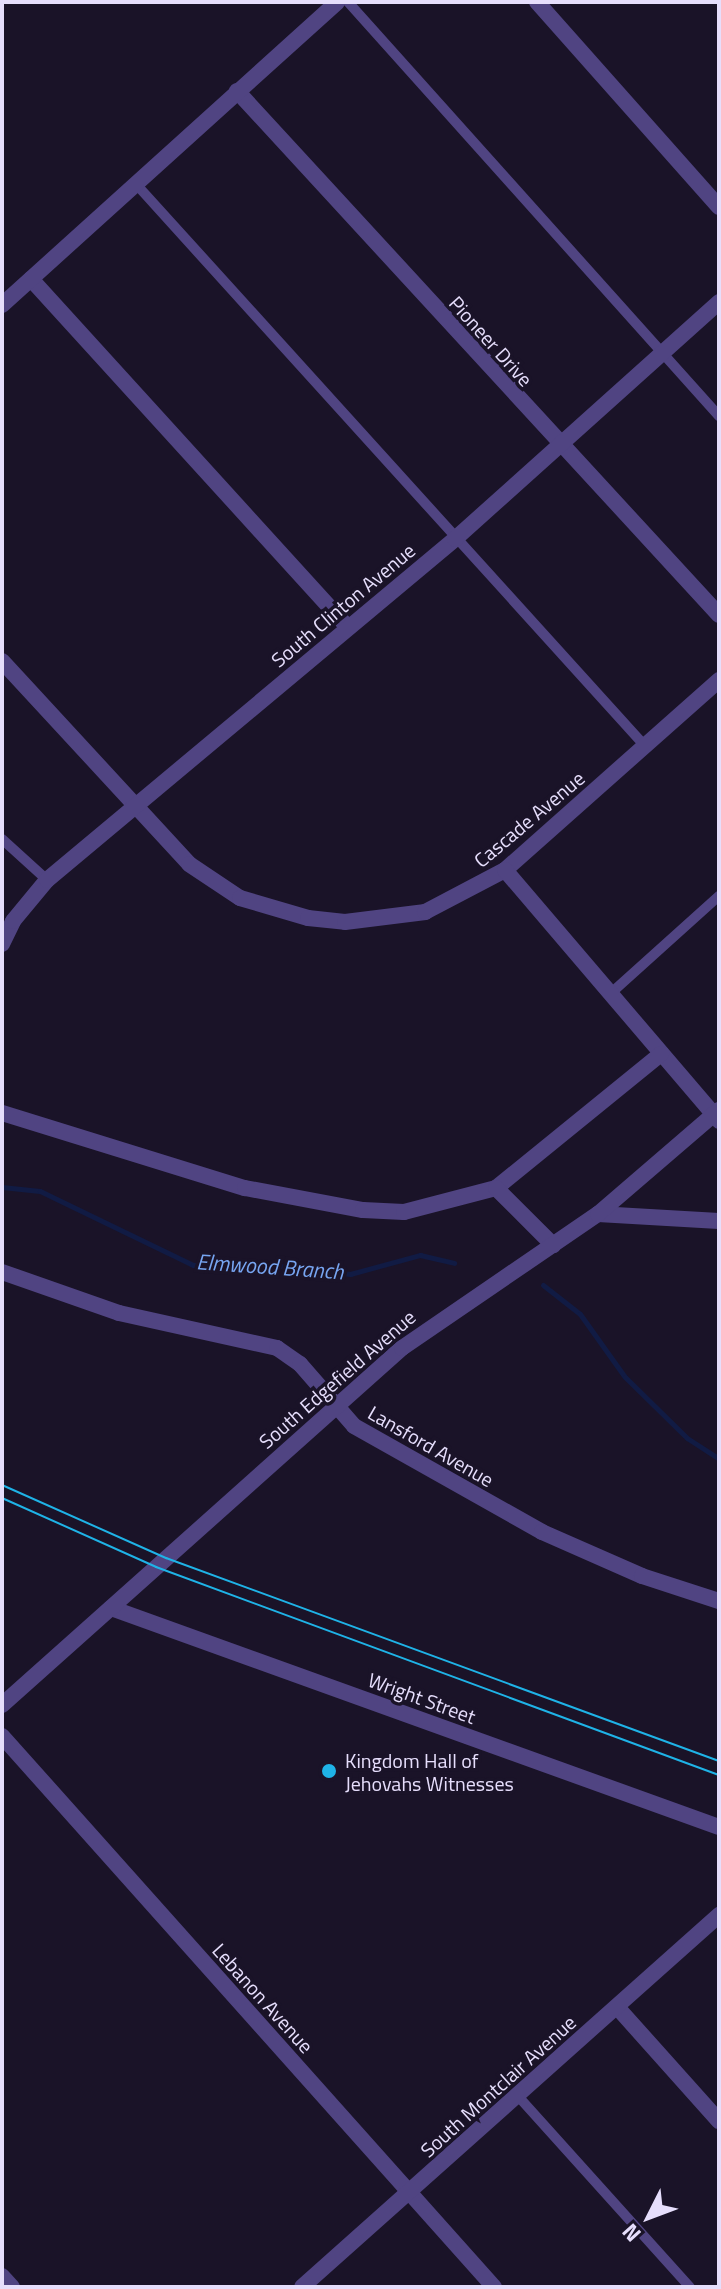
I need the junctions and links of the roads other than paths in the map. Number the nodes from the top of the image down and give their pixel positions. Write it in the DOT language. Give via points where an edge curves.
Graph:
graph roads {
  1 [pos="337,2"];
  2 [pos="348,2"];
  3 [pos="537,2"];
  4 [pos="237,91"];
  5 [pos="136,184"];
  6 [pos="719,207"];
  7 [pos="31,279"];
  8 [pos="719,302"];
  9 [pos="2,305"];
  10 [pos="662,352"];
  11 [pos="719,416"];
  12 [pos="560,446"];
  13 [pos="455,539"];
  14 [pos="719,615"];
  15 [pos="348,627"];
  16 [pos="2,661"];
  17 [pos="719,680"];
  18 [pos="645,746"];
  19 [pos="132,805"];
  20 [pos="2,839"];
  21 [pos="505,870"];
  22 [pos="47,880"];
  23 [pos="719,896"];
  24 [pos="2,944"];
  25 [pos="610,994"];
  26 [pos="661,1054"];
  27 [pos="2,1113"];
  28 [pos="717,1115"];
  29 [pos="496,1188"];
  30 [pos="598,1214"];
  31 [pos="719,1221"];
  32 [pos="553,1245"];
  33 [pos="2,1272"];
  34 [pos="334,1406"];
  35 [pos="719,1600"];
  36 [pos="111,1608"];
  37 [pos="2,1705"];
  38 [pos="2,1736"];
  39 [pos="719,1827"];
  40 [pos="719,1915"];
  41 [pos="617,2007"];
  42 [pos="517,2095"];
  43 [pos="719,2121"];
  44 [pos="409,2192"];
  45 [pos="2,2276"];
  46 [pos="12,2287"];
  47 [pos="302,2287"];
  48 [pos="494,2287"];
  49 [pos="690,2287"];
  1 -- 4 [label="street"];
  2 -- 10 [label="lane"];
  3 -- 6 [label="street"];
  4 -- 5 [label="street"];
  4 -- 12 [label="street, Pioneer Drive"];
  5 -- 7 [label="street"];
  5 -- 13 [label="lane"];
  7 -- 9 [label="street"];
  7 -- 15 [label="street"];
  8 -- 10 [label="street, South Clinton Avenue"];
  10 -- 11 [label="lane"];
  10 -- 12 [label="street, South Clinton Avenue"];
  12 -- 13 [label="street, South Clinton Avenue"];
  12 -- 14 [label="street, Pioneer Drive"];
  13 -- 15 [label="street, South Clinton Avenue"];
  13 -- 18 [label="lane"];
  15 -- 19 [label="street, South Clinton Avenue"];
  16 -- 19 [label="street, Cascade Avenue"];
  17 -- 18 [label="street, Cascade Avenue"];
  18 -- 21 [label="street, Cascade Avenue"];
  19 -- 21 [label="street, Cascade Avenue" via="189,864 240,898 308,918 385,920 425,912"];
  19 -- 22 [label="street, South Clinton Avenue"];
  20 -- 22 [label="lane"];
  21 -- 25 [label="street"];
  22 -- 24 [label="street, South Clinton Avenue"];
  23 -- 25 [label="lane"];
  25 -- 26 [label="street"];
  26 -- 28 [label="street"];
  26 -- 29 [label="street"];
  27 -- 29 [label="street" via="204,1177 363,1210 404,1212"];
  28 -- 30 [label="street, South Edgefield Avenue"];
  29 -- 32 [label="street"];
  30 -- 31 [label="street"];
  30 -- 32 [label="street, South Edgefield Avenue"];
  32 -- 34 [label="street, South Edgefield Avenue" via="449,1311"];
  33 -- 34 [label="street, Lansford Avenue" via="119,1313 277,1348 300,1364"];
  34 -- 35 [label="street, Lansford Avenue" via="354,1426 542,1532 642,1576"];
  34 -- 36 [label="street, South Edgefield Avenue"];
  36 -- 37 [label="street, South Edgefield Avenue"];
  36 -- 39 [label="street, Wright Street"];
  38 -- 44 [label="street, Lebanon Avenue"];
  40 -- 41 [label="street, South Montclair Avenue"];
  41 -- 42 [label="street, South Montclair Avenue"];
  41 -- 43 [label="street"];
  42 -- 44 [label="street, South Montclair Avenue"];
  42 -- 49 [label="lane"];
  44 -- 47 [label="street, South Montclair Avenue"];
  44 -- 48 [label="street, Lebanon Avenue"];
  45 -- 46 [label="street"];
}
